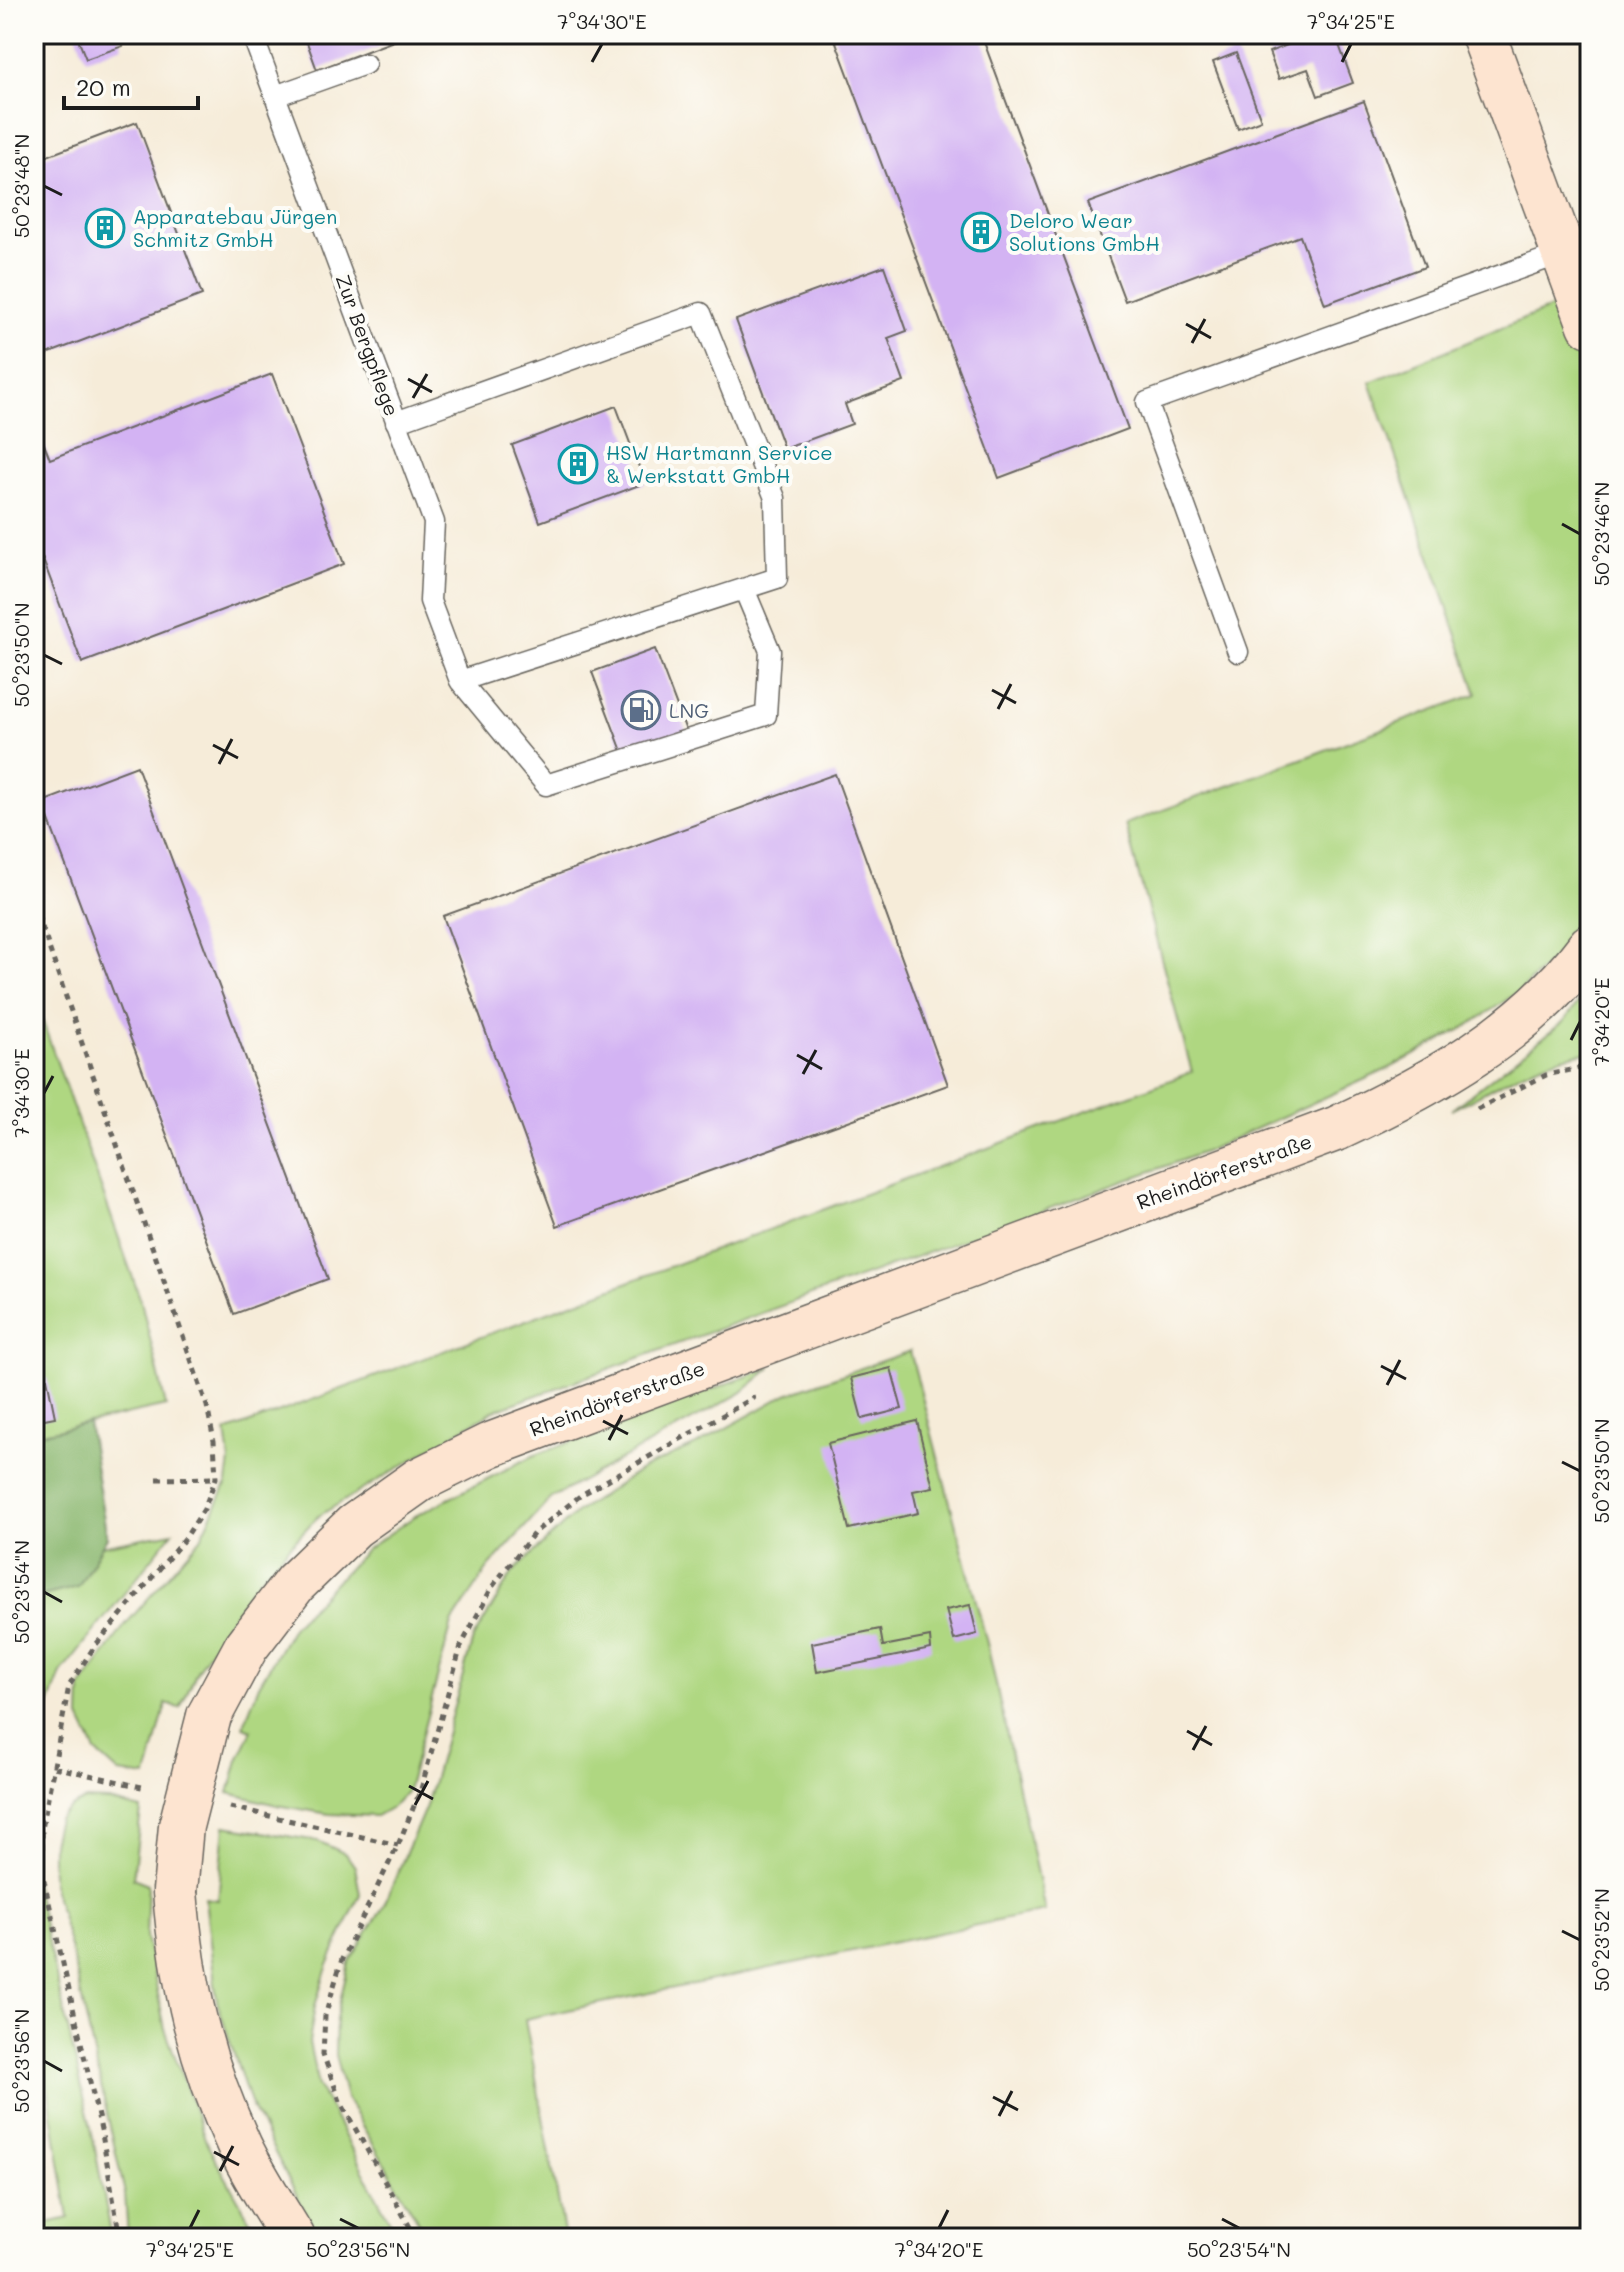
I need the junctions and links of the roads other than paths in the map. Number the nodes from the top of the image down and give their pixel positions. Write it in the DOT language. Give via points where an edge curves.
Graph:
graph roads {
  1 [pos="252,34"];
  2 [pos="1483,34"];
  3 [pos="365,64"];
  4 [pos="275,96"];
  5 [pos="1563,253"];
  6 [pos="1590,325"];
  7 [pos="396,422"];
  8 [pos="744,589"];
  9 [pos="1238,652"];
  10 [pos="460,681"];
  11 [pos="1590,946"];
  12 [pos="293,2238"];
  1 -- 4 [label="lane, Zur Bergpflege"];
  2 -- 5 [label="main road"];
  3 -- 4 [label="lane"];
  4 -- 7 [label="lane, Zur Bergpflege"];
  5 -- 6 [label="main road"];
  5 -- 9 [label="lane" via="1147,402"];
  7 -- 8 [label="lane" via="701,313 775,498 777,578"];
  7 -- 10 [label="lane, Zur Bergpflege" via="434,522 430,601"];
  8 -- 10 [label="lane"];
  8 -- 10 [label="lane" via="770,651 766,715 751,720 546,785"];
  11 -- 12 [label="main road, Rheindörferstraße, bridge" via="1529,1015 1412,1094 1338,1128 490,1445 419,1480 354,1526 295,1583 246,1647 209,1716 181,1826 175,1891 187,1995 209,2072 241,2148"];
}
